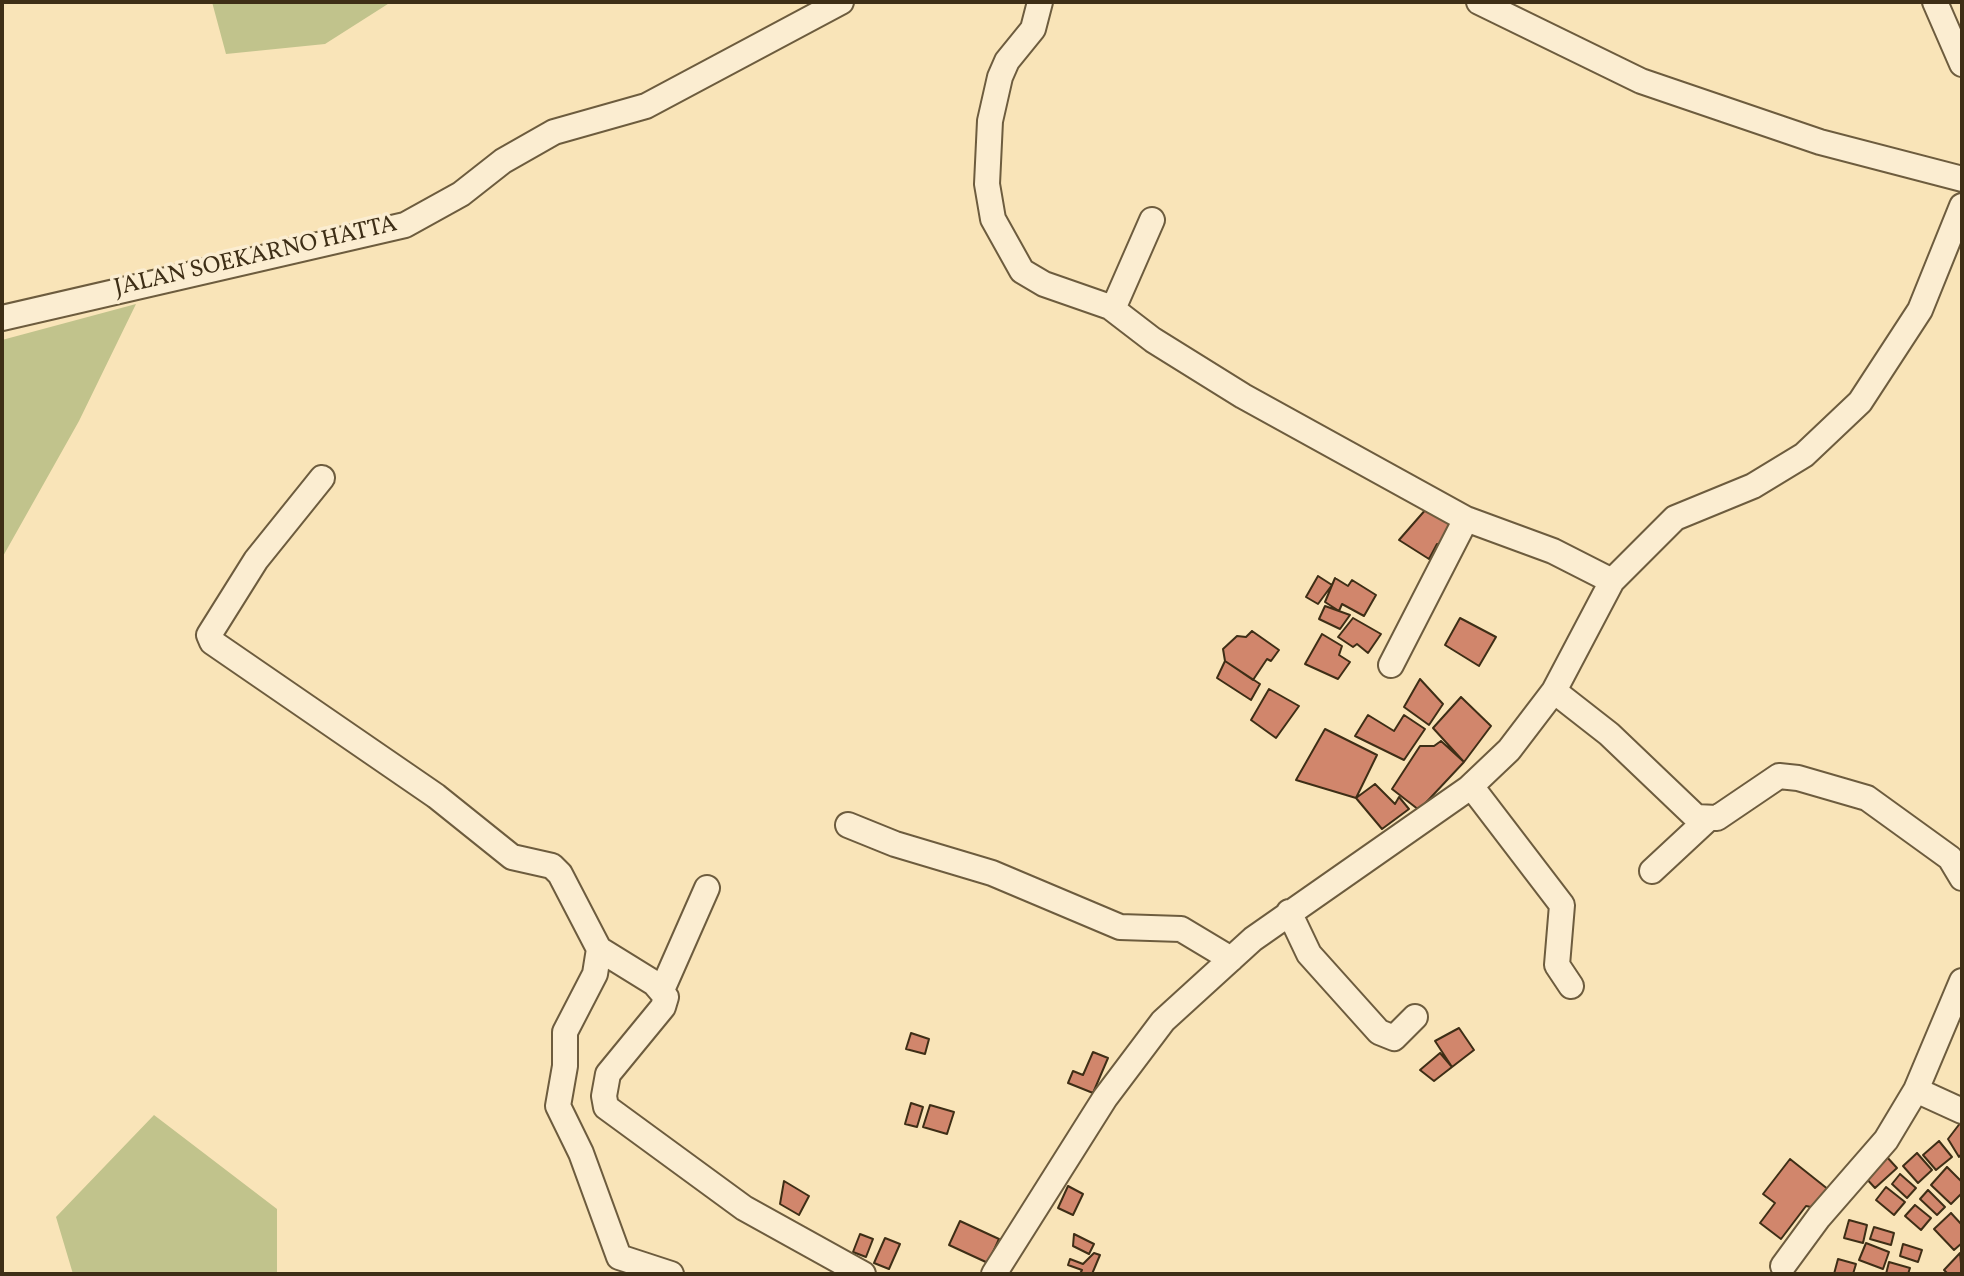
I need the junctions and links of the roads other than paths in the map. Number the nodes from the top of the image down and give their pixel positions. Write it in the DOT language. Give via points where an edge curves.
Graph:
graph roads {
  1 [pos="841,2"];
  2 [pos="1040,2"];
  3 [pos="1479,2"];
  4 [pos="1935,2"];
  5 [pos="1962,64"];
  6 [pos="1962,179"];
  7 [pos="1962,206"];
  8 [pos="1152,220"];
  9 [pos="1113,309"];
  10 [pos="2,318"];
  11 [pos="322,478"];
  12 [pos="1466,519"];
  13 [pos="1612,581"];
  14 [pos="1391,665"];
  15 [pos="1554,691"];
  16 [pos="1471,786"];
  17 [pos="1709,818"];
  18 [pos="848,825"];
  19 [pos="1652,871"];
  20 [pos="1962,878"];
  21 [pos="707,888"];
  22 [pos="1289,912"];
  23 [pos="599,949"];
  24 [pos="1231,959"];
  25 [pos="1962,981"];
  26 [pos="1571,986"];
  27 [pos="662,990"];
  28 [pos="1415,1017"];
  29 [pos="1916,1090"];
  30 [pos="1962,1111"];
  31 [pos="623,1266"];
  32 [pos="1783,1266"];
  33 [pos="671,1274"];
  34 [pos="863,1274"];
  35 [pos="994,1274"];
  1 -- 10 [label="street, JALAN SOEKARNO HATTA" via="646,106 554,132 405,225"];
  2 -- 9 [label="street" via="1033,29 1007,61 994,97 987,184 993,219 1014,260 1029,276"];
  3 -- 6 [label="street" via="1641,81 1820,142"];
  4 -- 5 [label="street"];
  7 -- 13 [label="street" via="1920,310 1860,402 1804,455 1753,486 1675,518"];
  8 -- 9 [label="street"];
  9 -- 12 [label="street" via="1243,396"];
  11 -- 23 [label="street" via="210,627 212,642 436,796 512,857 552,866"];
  12 -- 13 [label="street" via="1553,551"];
  12 -- 14 [label="street"];
  13 -- 15 [label="street"];
  15 -- 16 [label="street" via="1509,750"];
  15 -- 17 [label="street" via="1609,734 1682,806 1696,817"];
  16 -- 22 [label="street"];
  16 -- 26 [label="street" via="1562,905 1557,965"];
  17 -- 19 [label="street"];
  17 -- 20 [label="street" via="1729,811 1779,776 1798,778 1867,798 1941,850"];
  18 -- 24 [label="street" via="992,873 1120,927 1181,929"];
  21 -- 27 [label="street"];
  22 -- 24 [label="street"];
  22 -- 28 [label="street" via="1309,954 1379,1032 1394,1038"];
  23 -- 27 [label="street"];
  23 -- 31 [label="street" via="595,974 565,1032 558,1106"];
  24 -- 35 [label="street" via="1143,1045"];
  25 -- 29 [label="street"];
  27 -- 34 [label="street" via="663,1007 608,1074 606,1107 744,1208"];
  29 -- 30 [label="street"];
  29 -- 32 [label="street" via="1886,1140"];
  31 -- 33 [label="street"];
}
